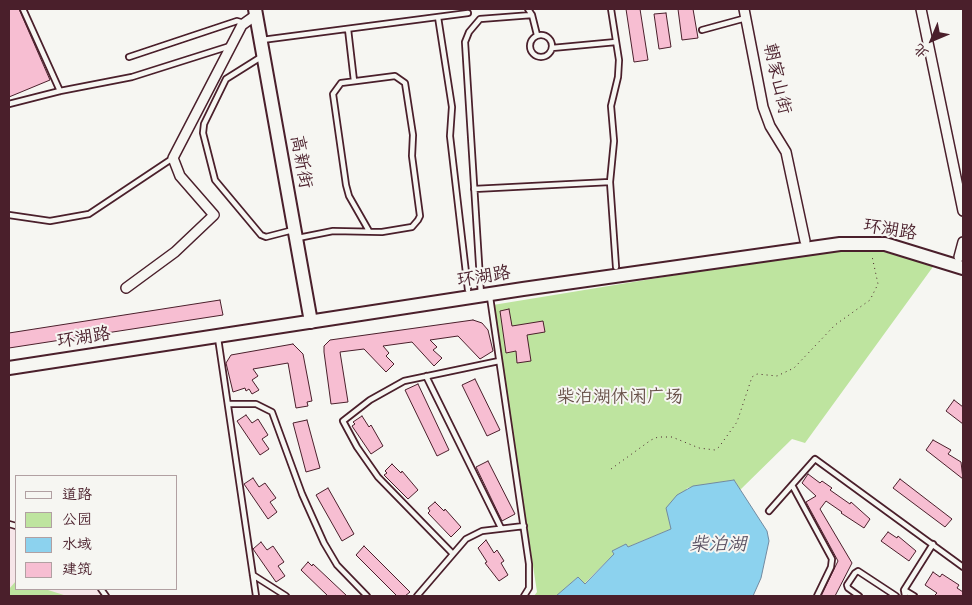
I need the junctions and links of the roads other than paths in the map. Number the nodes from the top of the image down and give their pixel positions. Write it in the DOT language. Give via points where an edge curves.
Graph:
graph roads {
  1 [pos="24,9"];
  2 [pos="528,9"];
  3 [pos="536,9"];
  4 [pos="611,9"];
  5 [pos="921,9"];
  6 [pos="256,12"];
  7 [pos="468,13"];
  8 [pos="745,13"];
  9 [pos="532,15"];
  10 [pos="438,17"];
  11 [pos="245,23"];
  12 [pos="348,28"];
  13 [pos="702,30"];
  14 [pos="537,35"];
  15 [pos="260,40"];
  16 [pos="616,42"];
  17 [pos="232,46"];
  18 [pos="552,48"];
  19 [pos="263,56"];
  20 [pos="129,57"];
  21 [pos="354,81"];
  22 [pos="60,90"];
  23 [pos="9,104"];
  24 [pos="173,158"];
  25 [pos="610,182"];
  26 [pos="474,189"];
  27 [pos="963,211"];
  28 [pos="9,215"];
  29 [pos="369,231"];
  30 [pos="296,234"];
  31 [pos="804,241"];
  32 [pos="963,242"];
  33 [pos="962,261"];
  34 [pos="616,267"];
  35 [pos="126,288"];
  36 [pos="480,292"];
  37 [pos="311,318"];
  38 [pos="217,336"];
  39 [pos="9,360"];
  40 [pos="499,361"];
  41 [pos="9,368"];
  42 [pos="426,376"];
  43 [pos="228,404"];
  44 [pos="792,485"];
  45 [pos="769,511"];
  46 [pos="524,526"];
  47 [pos="501,528"];
  48 [pos="933,544"];
  49 [pos="453,554"];
  50 [pos="963,567"];
  51 [pos="253,575"];
  52 [pos="904,590"];
  53 [pos="256,596"];
  54 [pos="286,596"];
  55 [pos="367,596"];
  56 [pos="418,596"];
  57 [pos="524,596"];
  58 [pos="817,596"];
  59 [pos="859,596"];
  60 [pos="896,596"];
  61 [pos="904,596"];
  62 [pos="914,596"];
  1 -- 22 [label="lane"];
  2 -- 9 [label="lane"];
  3 -- 9 [label="lane"];
  4 -- 16 [label="lane"];
  5 -- 27 [label="street"];
  6 -- 11 [label="street"];
  6 -- 15 [label="street, 高新街"];
  7 -- 10 [label="lane"];
  8 -- 13 [label="lane"];
  8 -- 31 [label="street, 朝家山街" via="763,107 774,135 786,152"];
  9 -- 14 [label="lane"];
  9 -- 26 [label="lane" via="480,19 465,42"];
  10 -- 12 [label="lane"];
  10 -- 36 [label="lane" via="452,107 450,136"];
  11 -- 17 [label="street"];
  11 -- 20 [label="lane" via="236,21"];
  12 -- 15 [label="lane"];
  12 -- 21 [label="lane"];
  14 -- 18 [label="lane" via="547,37"];
  14 -- 18 [label="lane" via="530,44 535,55 548,54"];
  15 -- 19 [label="street, 高新街"];
  16 -- 18 [label="lane"];
  16 -- 25 [label="lane" via="619,68 611,106 614,141"];
  17 -- 22 [label="lane" via="132,77"];
  17 -- 24 [label="street"];
  19 -- 30 [label="street, 高新街"];
  19 -- 30 [label="lane" via="226,79 204,124 203,133 215,180 261,235"];
  21 -- 29 [label="lane" via="341,83 333,94 346,185"];
  21 -- 29 [label="lane" via="386,76 401,78 405,83 413,135 412,156 420,216 412,227"];
  22 -- 23 [label="lane"];
  24 -- 28 [label="lane" via="89,214 50,222"];
  24 -- 35 [label="street" via="180,176 214,216 175,252"];
  25 -- 26 [label="lane"];
  25 -- 34 [label="lane"];
  26 -- 36 [label="lane"];
  29 -- 30 [label="lane"];
  30 -- 37 [label="street, 高新街"];
  31 -- 33 [label="street, 环湖路" via="851,235 886,236"];
  31 -- 34 [label="street, 环湖路"];
  32 -- 33 [label="street"];
  33 -- 36 [label="street, 环湖路" via="898,247 840,244"];
  34 -- 36 [label="street, 环湖路"];
  36 -- 37 [label="street, 环湖路"];
  36 -- 40 [label="lane"];
  37 -- 38 [label="street, 环湖路"];
  37 -- 39 [label="street, 环湖路"];
  38 -- 41 [label="street, 环湖路"];
  38 -- 43 [label="lane"];
  40 -- 42 [label="lane"];
  40 -- 46 [label="lane"];
  42 -- 47 [label="lane"];
  42 -- 49 [label="lane" via="404,381 389,389 343,421 378,477"];
  43 -- 51 [label="lane"];
  43 -- 55 [label="lane" via="256,404 272,412 324,543 338,565"];
  44 -- 45 [label="lane"];
  44 -- 48 [label="lane" via="815,460"];
  44 -- 58 [label="lane" via="832,559"];
  46 -- 47 [label="lane"];
  46 -- 57 [label="lane" via="529,588"];
  47 -- 49 [label="lane" via="472,535"];
  48 -- 50 [label="lane"];
  48 -- 52 [label="lane"];
  49 -- 56 [label="lane"];
  51 -- 53 [label="lane"];
  51 -- 54 [label="lane"];
  52 -- 61 [label="lane"];
  52 -- 62 [label="lane"];
  59 -- 60 [label="lane" via="848,588 858,571"];
}
